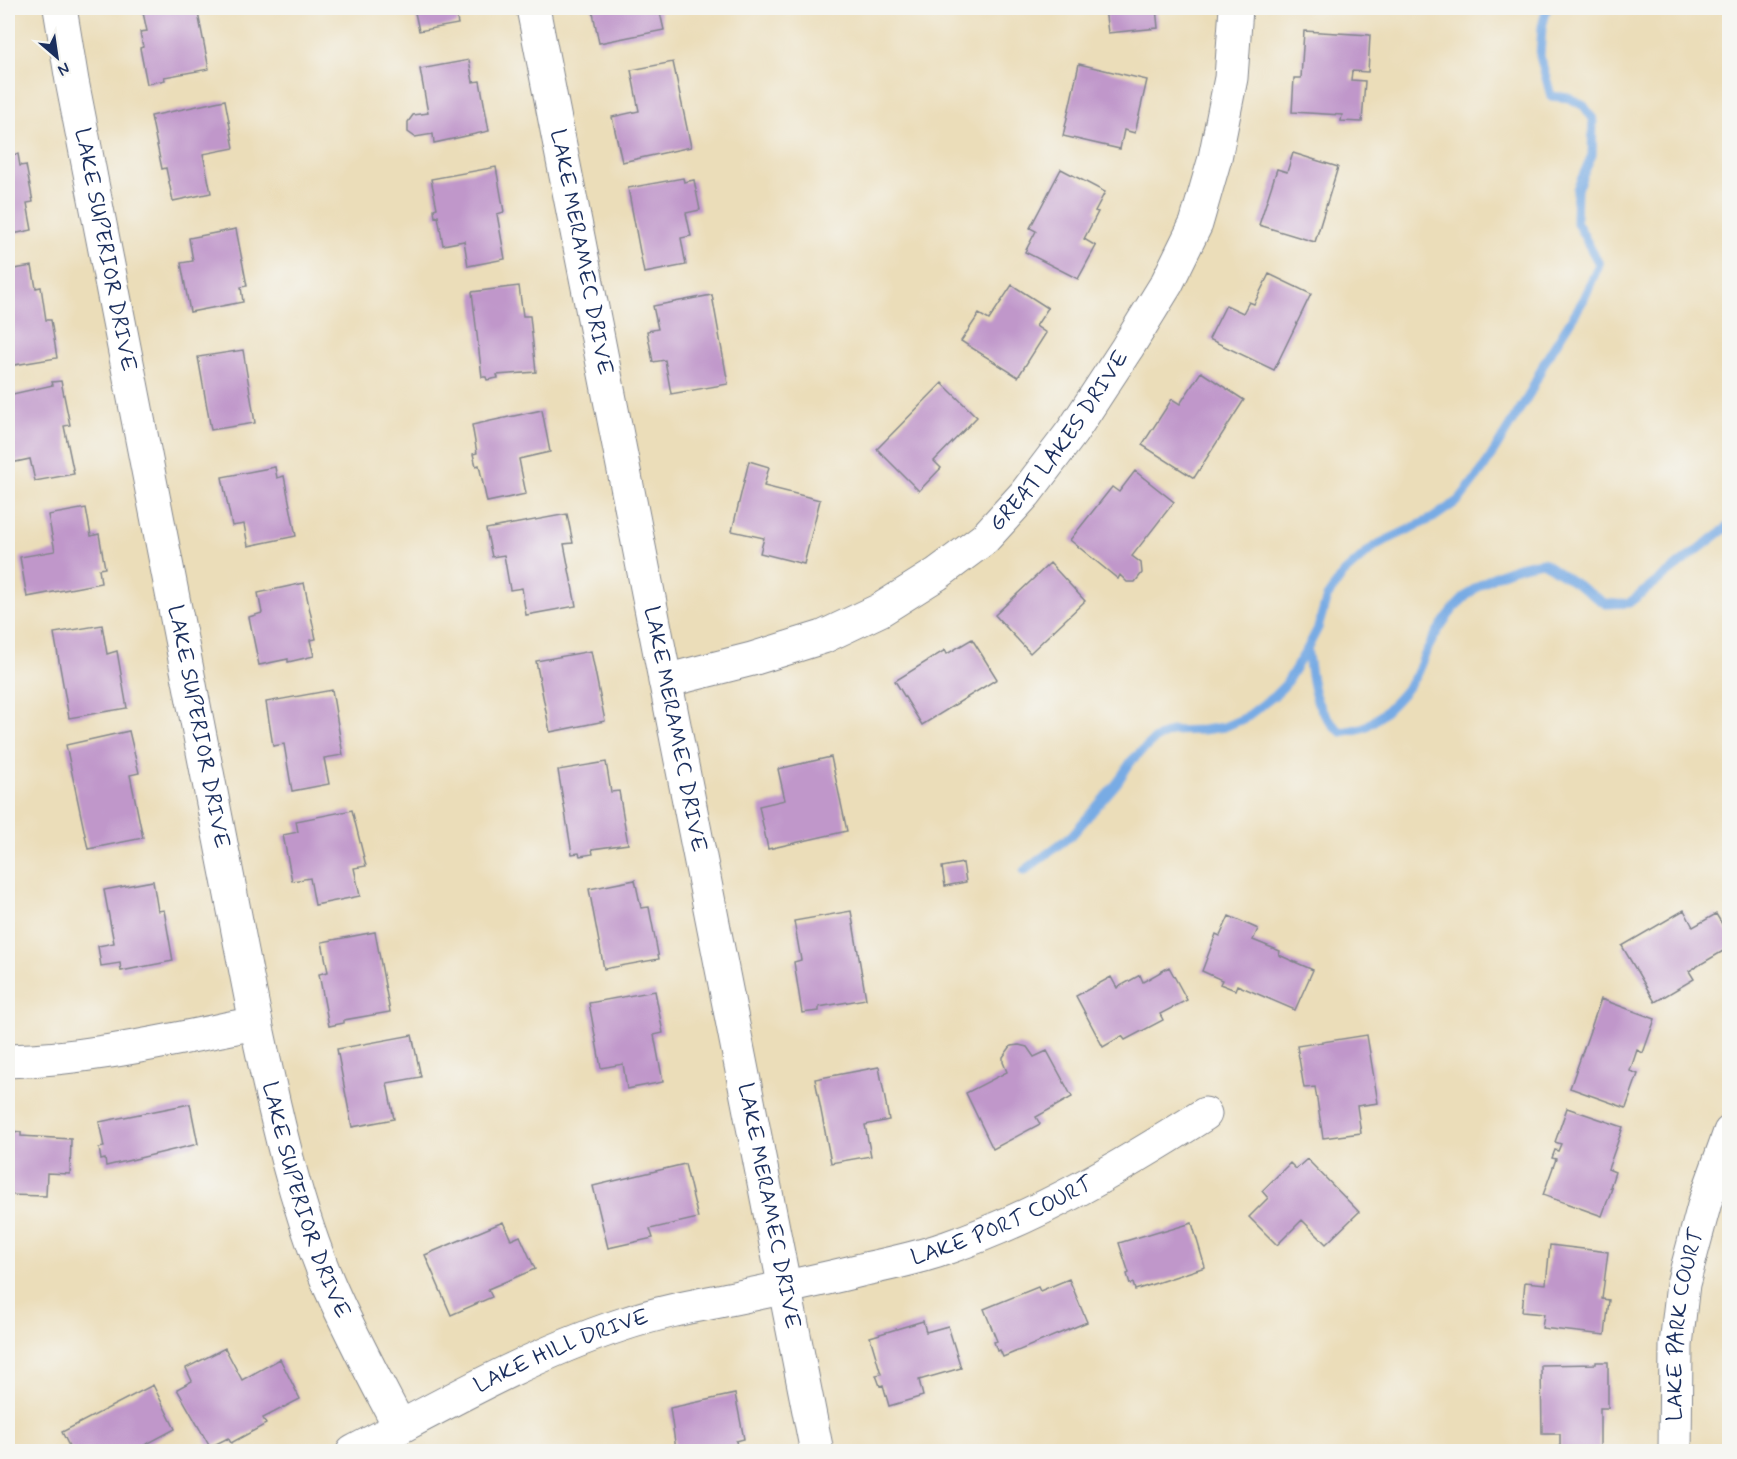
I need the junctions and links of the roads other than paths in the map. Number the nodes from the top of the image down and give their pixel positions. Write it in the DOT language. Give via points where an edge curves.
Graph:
graph roads {
  1 [pos="60,8"];
  2 [pos="533,8"];
  3 [pos="1236,8"];
  4 [pos="665,681"];
  5 [pos="256,1023"];
  6 [pos="8,1061"];
  7 [pos="1205,1114"];
  8 [pos="1730,1132"];
  9 [pos="784,1288"];
  10 [pos="400,1427"];
  11 [pos="353,1452"];
  12 [pos="817,1452"];
  13 [pos="1675,1452"];
  1 -- 5 [label="street, LAKE SUPERIOR DRIVE"];
  2 -- 4 [label="street, LAKE MERAMEC DRIVE"];
  3 -- 4 [label="street, GREAT LAKES DRIVE" via="1232,78 1196,224 1167,283 1127,348 1072,432 1025,494 984,538 880,610 823,637"];
  4 -- 9 [label="street, LAKE MERAMEC DRIVE"];
  5 -- 6 [label="street" via="104,1052"];
  5 -- 10 [label="street, LAKE SUPERIOR DRIVE" via="278,1127 330,1287"];
  7 -- 9 [label="street, LAKE PORT COURT" via="1125,1165 1009,1224 945,1249"];
  8 -- 13 [label="street, LAKE PARK COURT" via="1683,1284 1676,1344"];
  9 -- 10 [label="street, LAKE HILL DRIVE" via="689,1307 576,1340"];
  9 -- 12 [label="street, LAKE MERAMEC DRIVE"];
  10 -- 11 [label="street, LAKE HILL DRIVE"];
}
